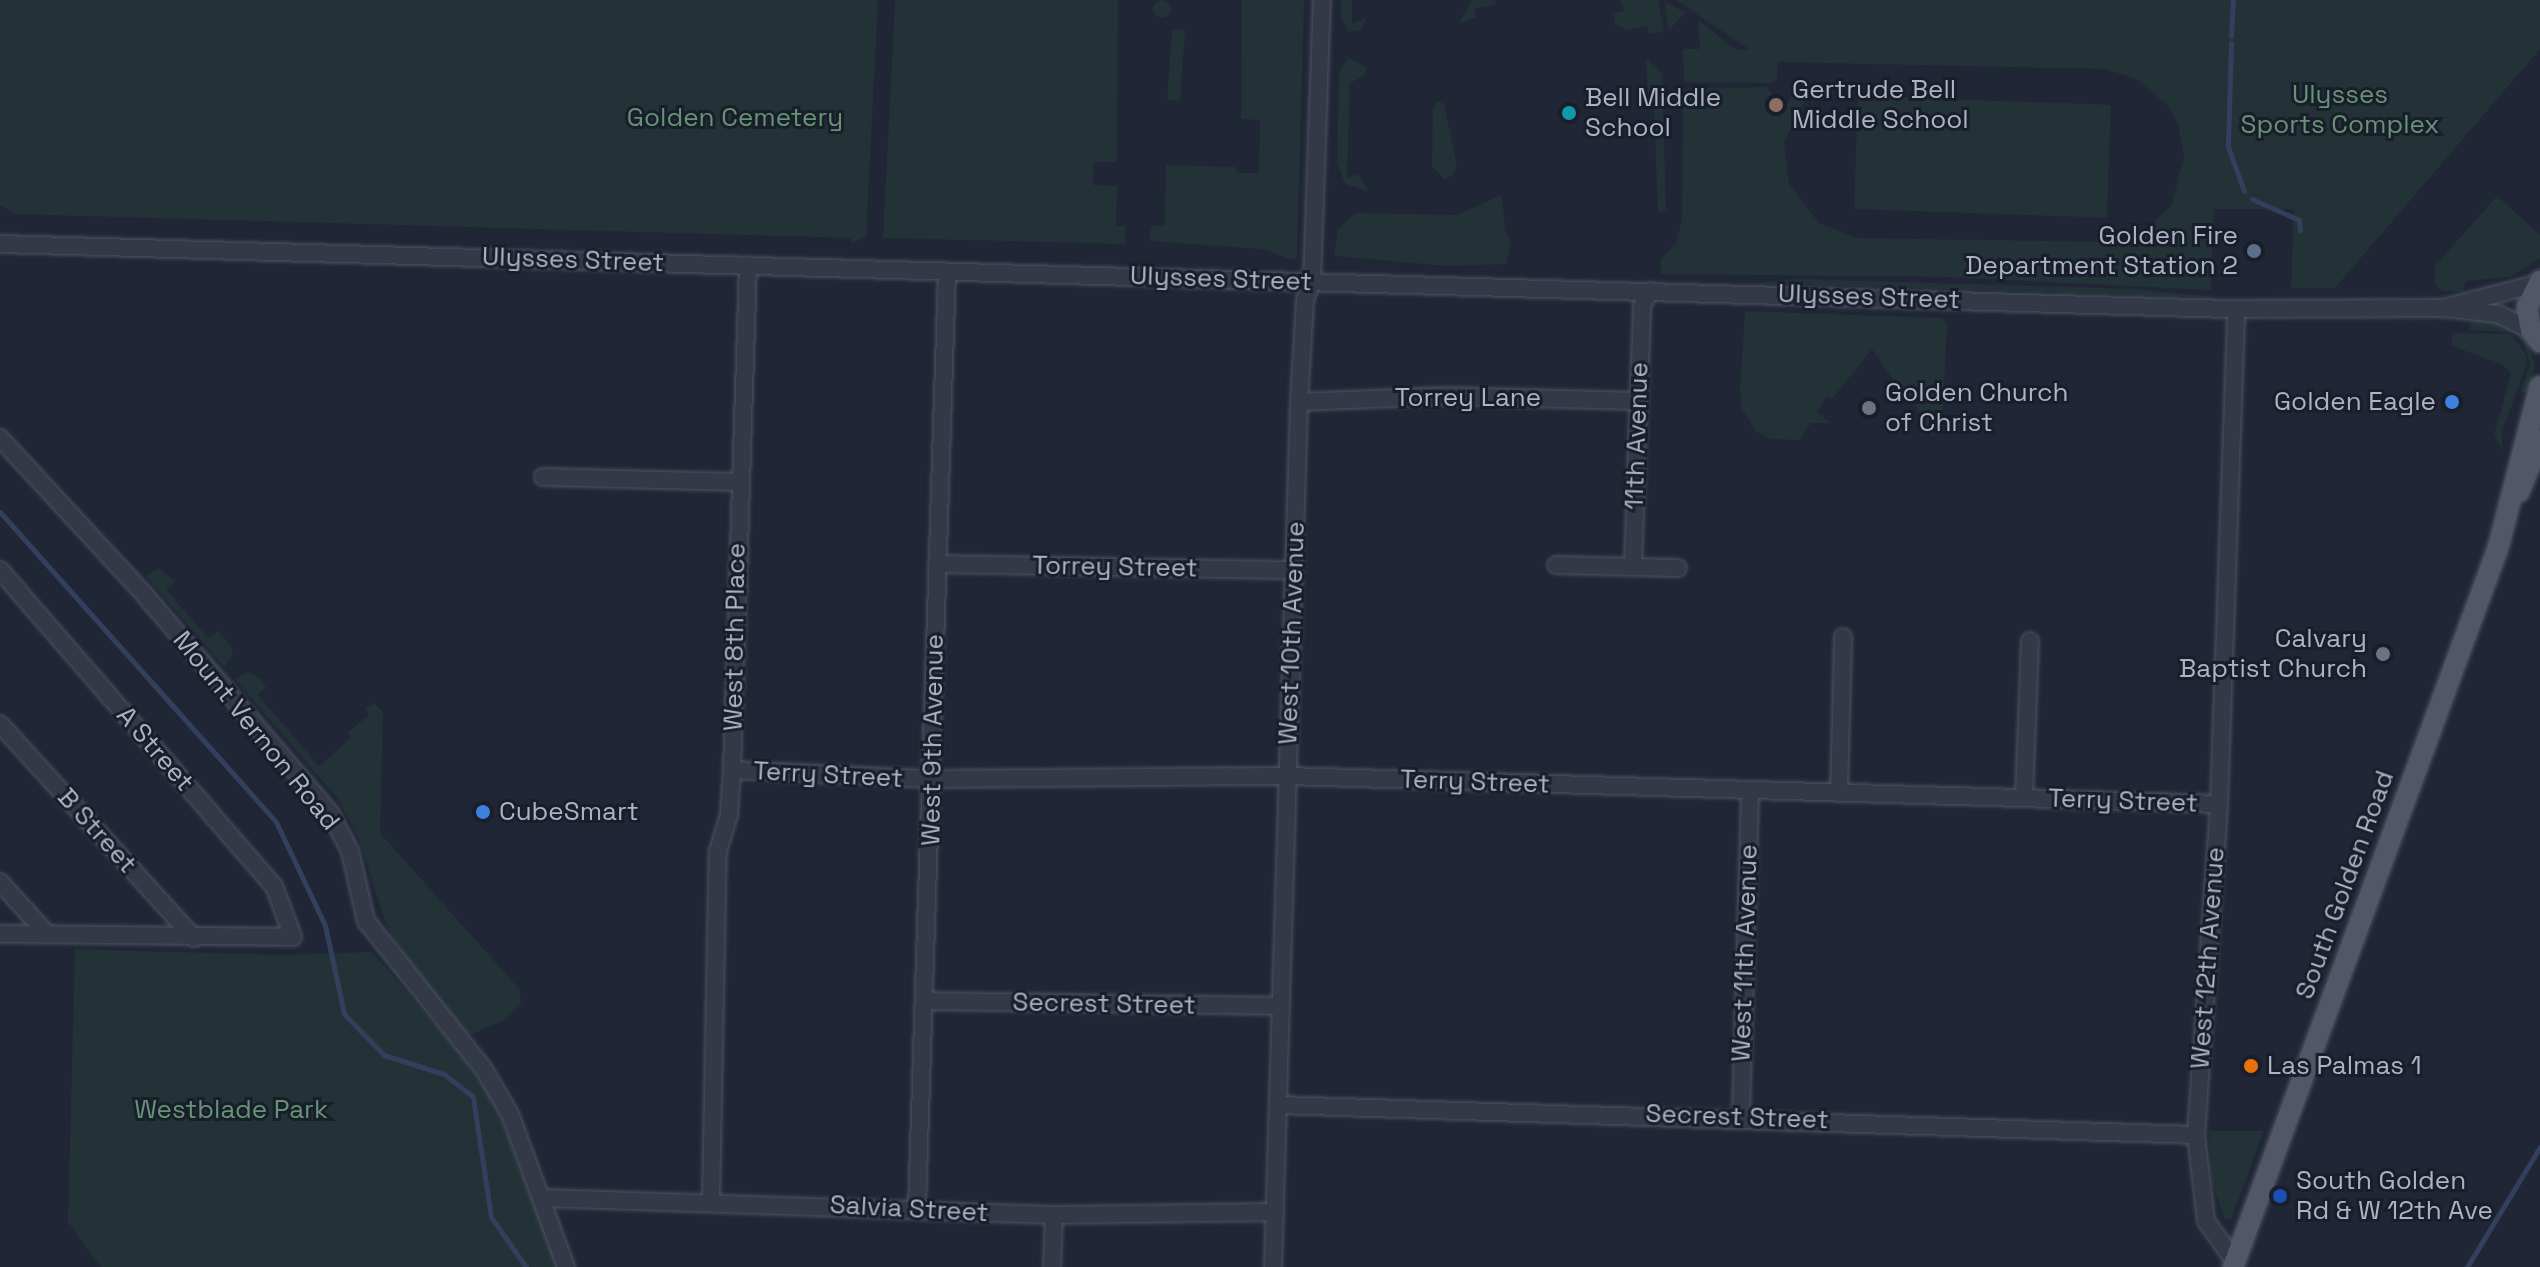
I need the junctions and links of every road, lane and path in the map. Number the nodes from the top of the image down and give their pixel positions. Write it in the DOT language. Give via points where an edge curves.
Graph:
graph roads {
  1 [pos="1322,0"];
  2 [pos="0,244"];
  3 [pos="748,265"];
  4 [pos="947,271"];
  5 [pos="1312,282"];
  6 [pos="2538,283"];
  7 [pos="1646,298"];
  8 [pos="2442,308"];
  9 [pos="2236,309"];
  10 [pos="2536,336"];
  11 [pos="2540,386"];
  12 [pos="1638,401"];
  13 [pos="1299,402"];
  14 [pos="0,438"];
  15 [pos="2540,441"];
  16 [pos="543,477"];
  17 [pos="739,482"];
  18 [pos="2506,521"];
  19 [pos="937,564"];
  20 [pos="1556,565"];
  21 [pos="1633,566"];
  22 [pos="1678,568"];
  23 [pos="0,570"];
  24 [pos="1294,570"];
  25 [pos="1843,637"];
  26 [pos="2030,641"];
  27 [pos="0,724"];
  28 [pos="732,770"];
  29 [pos="1287,776"];
  30 [pos="933,779"];
  31 [pos="1750,790"];
  32 [pos="1839,793"];
  33 [pos="2024,798"];
  34 [pos="2219,804"];
  35 [pos="0,882"];
  36 [pos="0,934"];
  37 [pos="47,934"];
  38 [pos="194,938"];
  39 [pos="927,1001"];
  40 [pos="1280,1006"];
  41 [pos="1278,1105"];
  42 [pos="1741,1116"];
  43 [pos="2196,1135"];
  44 [pos="543,1198"];
  45 [pos="711,1200"];
  46 [pos="917,1209"];
  47 [pos="1275,1212"];
  48 [pos="1054,1215"];
  49 [pos="2234,1264"];
  50 [pos="566,1267"];
  51 [pos="1052,1267"];
  52 [pos="1273,1267"];
  1 -- 5 [label="street, West 10th Avenue"];
  2 -- 3 [label="street, Ulysses Street"];
  3 -- 4 [label="street, Ulysses Street"];
  3 -- 17 [label="street, West 8th Place"];
  4 -- 5 [label="street, Ulysses Street"];
  4 -- 19 [label="street, West 9th Avenue"];
  5 -- 7 [label="street, Ulysses Street"];
  5 -- 13 [label="street, West 10th Avenue" via="1305,300"];
  6 -- 8 [label="street, Ulysses Street"];
  6 -- 10 [label="main road" via="2527,308"];
  7 -- 9 [label="street, Ulysses Street"];
  7 -- 12 [label="street, 11th Avenue"];
  8 -- 9 [label="street, Ulysses Street"];
  8 -- 10 [label="street, Ulysses Street" via="2498,314"];
  9 -- 34 [label="street, West 12th Avenue"];
  11 -- 18 [label="main road, South Golden Road"];
  12 -- 13 [label="street, Torrey Lane" via="1446,396"];
  12 -- 21 [label="street, 11th Avenue"];
  13 -- 24 [label="street, West 10th Avenue"];
  14 -- 44 [label="street, Mount Vernon Road" via="143,593 330,813 350,851 366,921 483,1068 510,1114"];
  15 -- 18 [label="main road, South Golden Road"];
  16 -- 17 [label="street"];
  17 -- 28 [label="street, West 8th Place"];
  18 -- 49 [label="main road, South Golden Road"];
  19 -- 24 [label="street, Torrey Street"];
  19 -- 30 [label="street, West 9th Avenue"];
  20 -- 21 [label="street"];
  21 -- 22 [label="street"];
  23 -- 38 [label="street, A Street" via="274,886 293,937"];
  24 -- 29 [label="street, West 10th Avenue"];
  25 -- 32 [label="street"];
  26 -- 33 [label="street"];
  27 -- 38 [label="street, B Street"];
  28 -- 30 [label="street, Terry Street"];
  28 -- 45 [label="street, West 8th Place" via="729,814 718,851"];
  29 -- 30 [label="street, Terry Street"];
  29 -- 31 [label="street, Terry Street"];
  29 -- 40 [label="street, West 10th Avenue"];
  30 -- 39 [label="street, West 9th Avenue"];
  31 -- 32 [label="street, Terry Street"];
  31 -- 42 [label="street, West 11th Avenue"];
  32 -- 33 [label="street, Terry Street"];
  33 -- 34 [label="street, Terry Street"];
  34 -- 43 [label="street, West 12th Avenue"];
  35 -- 37 [label="street"];
  36 -- 37 [label="street"];
  37 -- 38 [label="street"];
  39 -- 40 [label="street, Secrest Street"];
  39 -- 46 [label="street, West 9th Avenue"];
  40 -- 41 [label="street, West 10th Avenue"];
  41 -- 42 [label="street, Secrest Street"];
  41 -- 47 [label="street, West 10th Avenue"];
  42 -- 43 [label="street, Secrest Street"];
  43 -- 49 [label="street, West 12th Avenue" via="2206,1221"];
  44 -- 45 [label="street, Salvia Street"];
  44 -- 50 [label="street, Mount Vernon Road"];
  45 -- 46 [label="street, Salvia Street"];
  46 -- 48 [label="street, Salvia Street"];
  47 -- 48 [label="street, Salvia Street"];
  47 -- 52 [label="street, West 10th Avenue"];
  48 -- 51 [label="street"];
}
